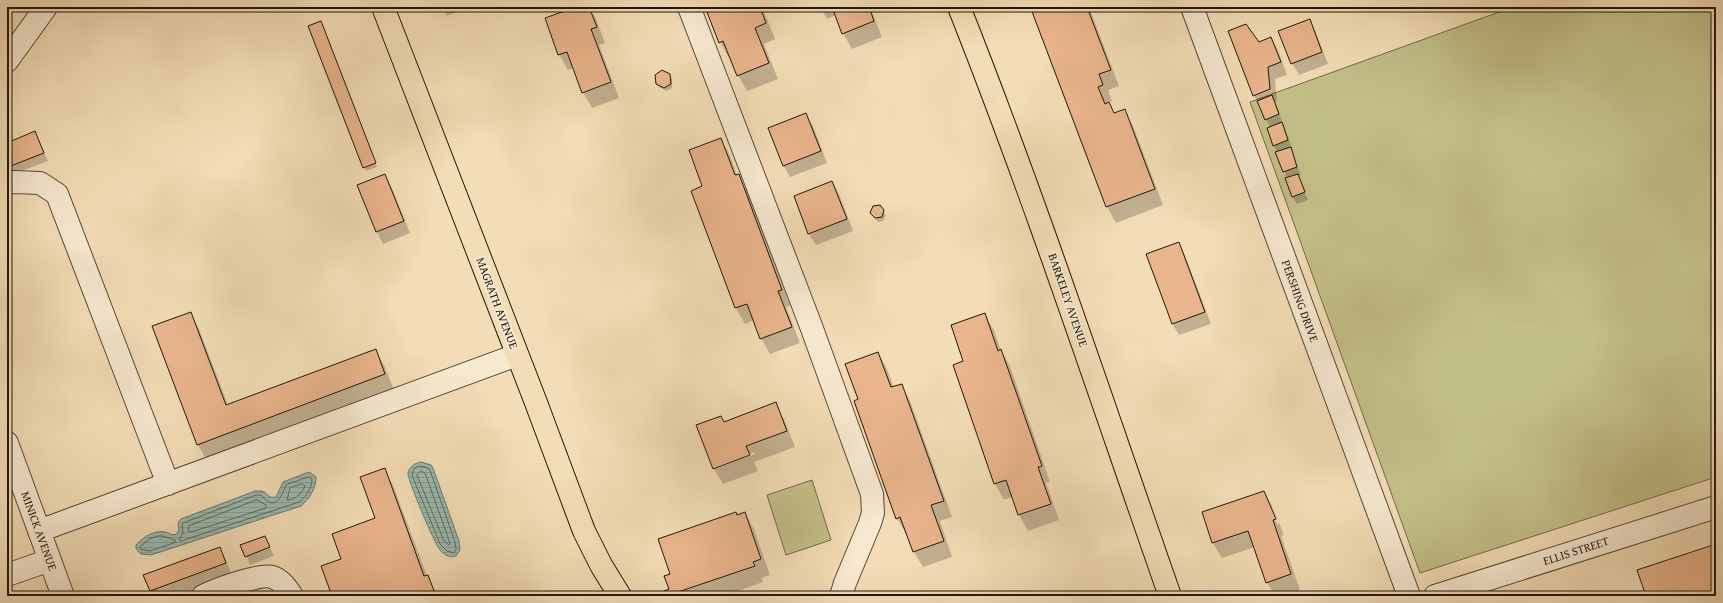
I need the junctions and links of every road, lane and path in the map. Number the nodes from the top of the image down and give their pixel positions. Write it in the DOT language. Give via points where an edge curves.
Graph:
graph roads {
  1 [pos="46,7"];
  2 [pos="383,7"];
  3 [pos="689,7"];
  4 [pos="959,7"];
  5 [pos="1192,7"];
  6 [pos="7,61"];
  7 [pos="7,183"];
  8 [pos="517,355"];
  9 [pos="7,443"];
  10 [pos="168,484"];
  11 [pos="1716,507"];
  12 [pos="39,531"];
  13 [pos="50,560"];
  14 [pos="7,575"];
  15 [pos="63,596"];
  16 [pos="203,596"];
  17 [pos="292,596"];
  18 [pos="620,596"];
  19 [pos="841,596"];
  20 [pos="1170,596"];
  21 [pos="1408,596"];
  22 [pos="1436,596"];
  1 -- 6 [label="street"];
  2 -- 8 [label="main road, MAGRATH AVENUE"];
  3 -- 19 [label="street" via="872,494 873,513 870,523"];
  4 -- 20 [label="main road, BARKELEY AVENUE" via="1004,120"];
  5 -- 21 [label="street, PERSHING DRIVE"];
  7 -- 10 [label="street" via="40,183 57,194"];
  8 -- 10 [label="street"];
  8 -- 18 [label="main road, MAGRATH AVENUE" via="584,531"];
  9 -- 12 [label="street, MINICK AVENUE"];
  10 -- 12 [label="street"];
  11 -- 22 [label="street, ELLIS STREET"];
  12 -- 13 [label="street, MINICK AVENUE"];
  13 -- 14 [label="street"];
  13 -- 15 [label="street, MINICK AVENUE"];
  16 -- 17 [label="street" via="262,576 273,577 290,591"];
}
